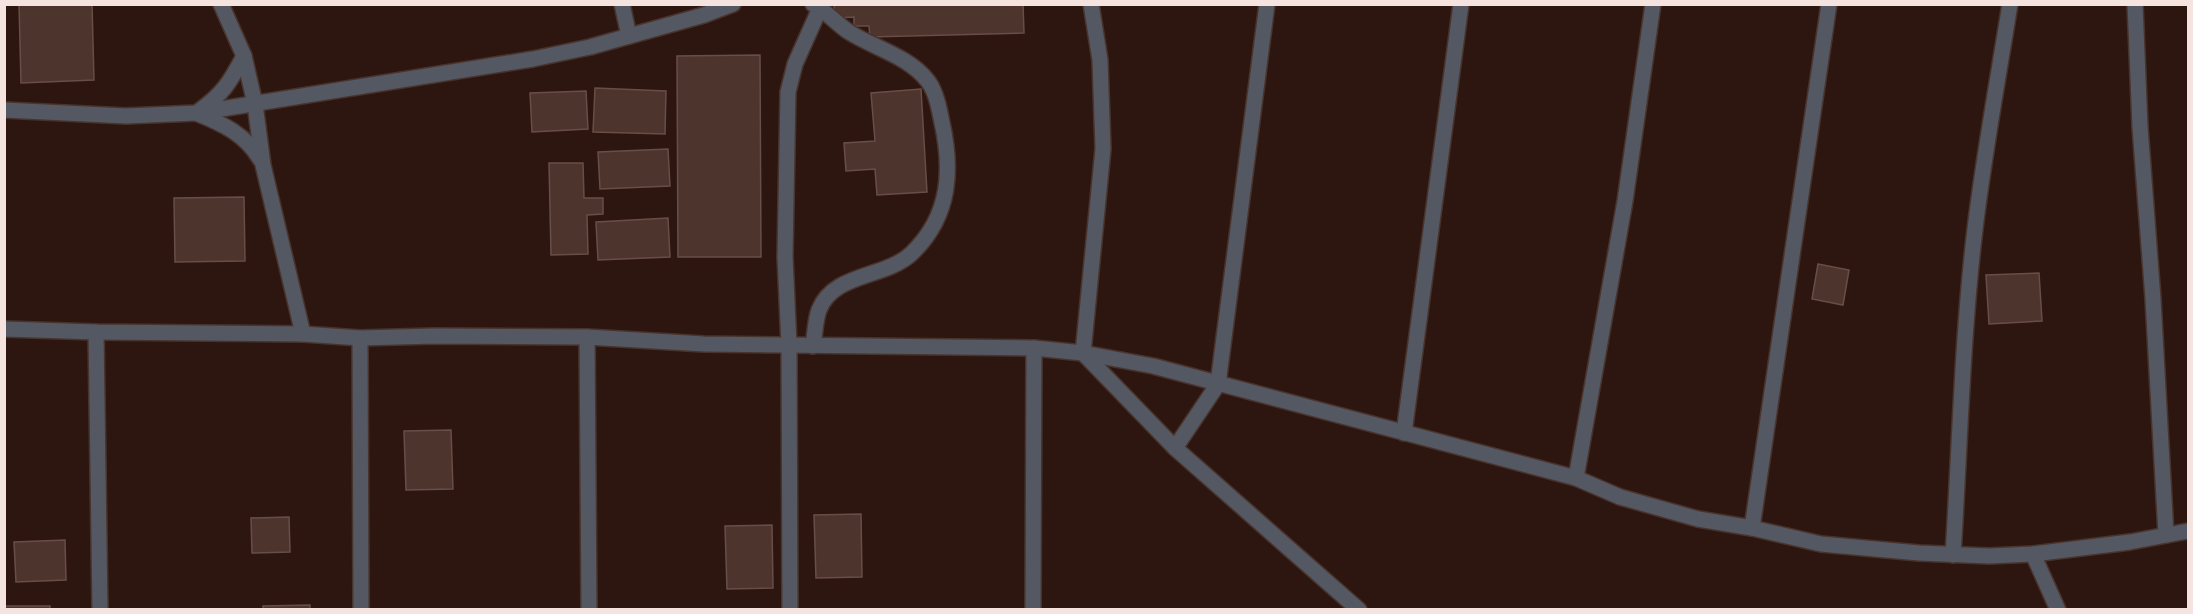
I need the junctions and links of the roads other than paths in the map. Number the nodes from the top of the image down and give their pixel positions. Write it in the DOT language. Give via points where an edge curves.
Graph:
graph roads {
  1 [pos="221,4"];
  2 [pos="622,4"];
  3 [pos="734,4"];
  4 [pos="1091,4"];
  5 [pos="1267,4"];
  6 [pos="1461,4"];
  7 [pos="1653,4"];
  8 [pos="1829,4"];
  9 [pos="2010,4"];
  10 [pos="2134,4"];
  11 [pos="818,6"];
  12 [pos="629,36"];
  13 [pos="244,56"];
  14 [pos="255,104"];
  15 [pos="4,110"];
  16 [pos="196,113"];
  17 [pos="263,165"];
  18 [pos="4,329"];
  19 [pos="96,332"];
  20 [pos="303,334"];
  21 [pos="587,337"];
  22 [pos="360,338"];
  23 [pos="789,345"];
  24 [pos="813,346"];
  25 [pos="1034,348"];
  26 [pos="1083,352"];
  27 [pos="1218,384"];
  28 [pos="1404,433"];
  29 [pos="1175,448"];
  30 [pos="1576,478"];
  31 [pos="1752,528"];
  32 [pos="2188,531"];
  33 [pos="2166,535"];
  34 [pos="2033,554"];
  35 [pos="1953,555"];
  36 [pos="100,609"];
  37 [pos="361,609"];
  38 [pos="589,609"];
  39 [pos="790,609"];
  40 [pos="1033,609"];
  41 [pos="1359,609"];
  42 [pos="2058,609"];
  1 -- 13 [label="street"];
  2 -- 12 [label="street"];
  3 -- 12 [label="street"];
  4 -- 26 [label="street" via="1100,60 1103,150"];
  5 -- 27 [label="street"];
  6 -- 28 [label="street"];
  7 -- 30 [label="street" via="1621,224"];
  8 -- 31 [label="street"];
  9 -- 35 [label="street" via="1974,230"];
  10 -- 33 [label="street"];
  11 -- 23 [label="street" via="788,92 785,257"];
  11 -- 24 [label="street" via="851,33 903,60 928,80 946,137 948,179 942,210 927,236 909,255 833,291 820,309"];
  12 -- 14 [label="street" via="533,59"];
  13 -- 14 [label="street"];
  13 -- 16 [label="street" via="217,98"];
  14 -- 16 [label="street"];
  14 -- 17 [label="street"];
  15 -- 16 [label="street" via="126,116"];
  16 -- 17 [label="street" via="223,124 251,144"];
  17 -- 20 [label="street"];
  18 -- 19 [label="street"];
  19 -- 20 [label="street"];
  19 -- 36 [label="street"];
  20 -- 22 [label="street"];
  21 -- 22 [label="street"];
  21 -- 23 [label="street"];
  21 -- 38 [label="street"];
  22 -- 37 [label="street"];
  23 -- 24 [label="street"];
  23 -- 39 [label="street"];
  24 -- 25 [label="street"];
  25 -- 26 [label="street"];
  25 -- 40 [label="street"];
  26 -- 27 [label="street"];
  26 -- 29 [label="street"];
  27 -- 28 [label="street"];
  27 -- 29 [label="street"];
  28 -- 30 [label="street"];
  29 -- 41 [label="street"];
  30 -- 31 [label="street" via="1620,497 1698,519"];
  31 -- 35 [label="street" via="1821,544"];
  32 -- 33 [label="street"];
  33 -- 34 [label="street"];
  34 -- 35 [label="street"];
  34 -- 42 [label="street"];
}
